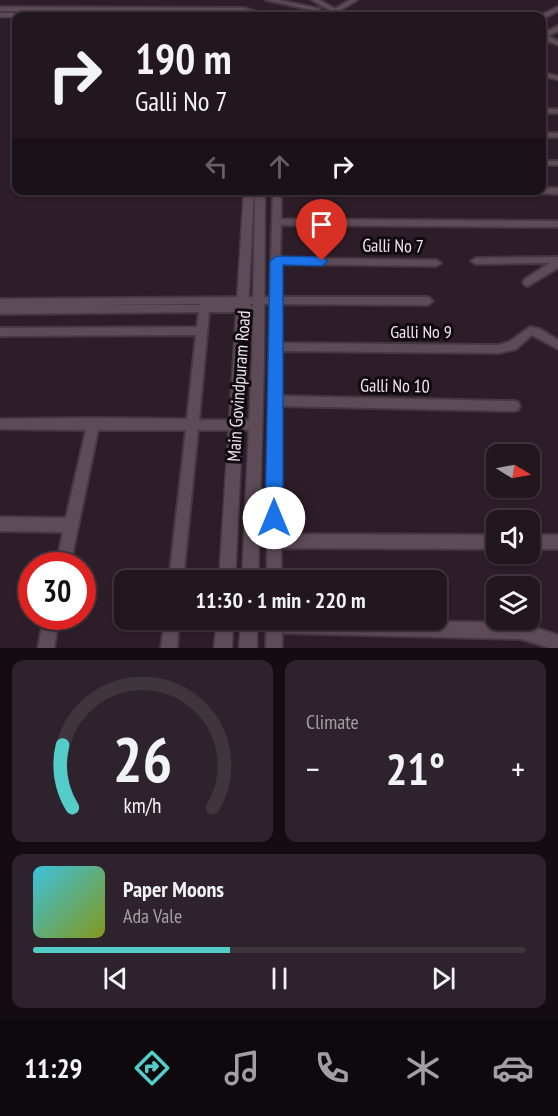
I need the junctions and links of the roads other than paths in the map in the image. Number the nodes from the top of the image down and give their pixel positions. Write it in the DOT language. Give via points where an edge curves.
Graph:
graph roads {
  1 [pos="164,0"];
  2 [pos="269,0"];
  3 [pos="315,0"];
  4 [pos="354,0"];
  5 [pos="317,9"];
  6 [pos="159,12"];
  7 [pos="252,12"];
  8 [pos="249,195"];
  9 [pos="260,195"];
  10 [pos="278,195"];
  11 [pos="278,222"];
  12 [pos="558,224"];
  13 [pos="277,261"];
  14 [pos="476,261"];
  15 [pos="558,262"];
  16 [pos="436,263"];
  17 [pos="528,282"];
  18 [pos="275,300"];
  19 [pos="428,301"];
  20 [pos="0,303"];
  21 [pos="205,303"];
  22 [pos="244,304"];
  23 [pos="259,304"];
  24 [pos="0,310"];
  25 [pos="202,331"];
  26 [pos="0,332"];
  27 [pos="558,345"];
  28 [pos="274,347"];
  29 [pos="275,401"];
  30 [pos="514,406"];
  31 [pos="93,423"];
  32 [pos="0,424"];
  33 [pos="194,425"];
  34 [pos="236,425"];
  35 [pos="255,425"];
  36 [pos="0,524"];
  37 [pos="71,525"];
  38 [pos="274,541"];
  39 [pos="486,542"];
  40 [pos="540,542"];
  41 [pos="558,542"];
  42 [pos="66,552"];
  43 [pos="177,570"];
  44 [pos="228,570"];
  45 [pos="250,570"];
  46 [pos="274,570"];
  47 [pos="447,628"];
  48 [pos="49,630"];
  49 [pos="171,630"];
  50 [pos="224,630"];
  51 [pos="249,630"];
  52 [pos="274,630"];
  53 [pos="558,643"];
  54 [pos="46,648"];
  55 [pos="169,648"];
  56 [pos="223,648"];
  57 [pos="248,648"];
  58 [pos="274,648"];
  1 -- 6 [label="street"];
  2 -- 5 [label="street"];
  3 -- 4 [label="street" via="335,11"];
  6 -- 7 [label="street"];
  8 -- 22 [label="street, Main Govindpuram Road"];
  9 -- 23 [label="street, Main Govindpuram Road"];
  10 -- 11 [label="street"];
  11 -- 12 [label="street"];
  11 -- 13 [label="street"];
  13 -- 16 [label="street, Galli No 7"];
  13 -- 18 [label="street"];
  14 -- 15 [label="street"];
  15 -- 17 [label="street"];
  18 -- 19 [label="street"];
  18 -- 23 [label="street"];
  18 -- 28 [label="street"];
  20 -- 21 [label="street"];
  21 -- 22 [label="street"];
  21 -- 24 [label="street"];
  21 -- 25 [label="street"];
  22 -- 23 [label="street"];
  22 -- 34 [label="street, Main Govindpuram Road"];
  23 -- 35 [label="street, Main Govindpuram Road"];
  25 -- 26 [label="street"];
  25 -- 33 [label="street"];
  27 -- 28 [label="street, Galli No 9" via="530,331 512,346 499,349"];
  28 -- 29 [label="street"];
  29 -- 30 [label="street, Galli No 10"];
  29 -- 38 [label="street"];
  31 -- 32 [label="street"];
  31 -- 33 [label="street"];
  31 -- 37 [label="street"];
  33 -- 34 [label="street"];
  33 -- 43 [label="street"];
  34 -- 35 [label="street"];
  34 -- 44 [label="street, Main Govindpuram Road"];
  35 -- 45 [label="street, Main Govindpuram Road"];
  36 -- 37 [label="street"];
  37 -- 42 [label="street"];
  38 -- 39 [label="street"];
  38 -- 46 [label="street"];
  40 -- 41 [label="street"];
  47 -- 53 [label="street" via="520,631"];
  48 -- 54 [label="street"];
  49 -- 55 [label="street"];
  50 -- 56 [label="street"];
  51 -- 57 [label="street"];
  52 -- 58 [label="street"];
}
